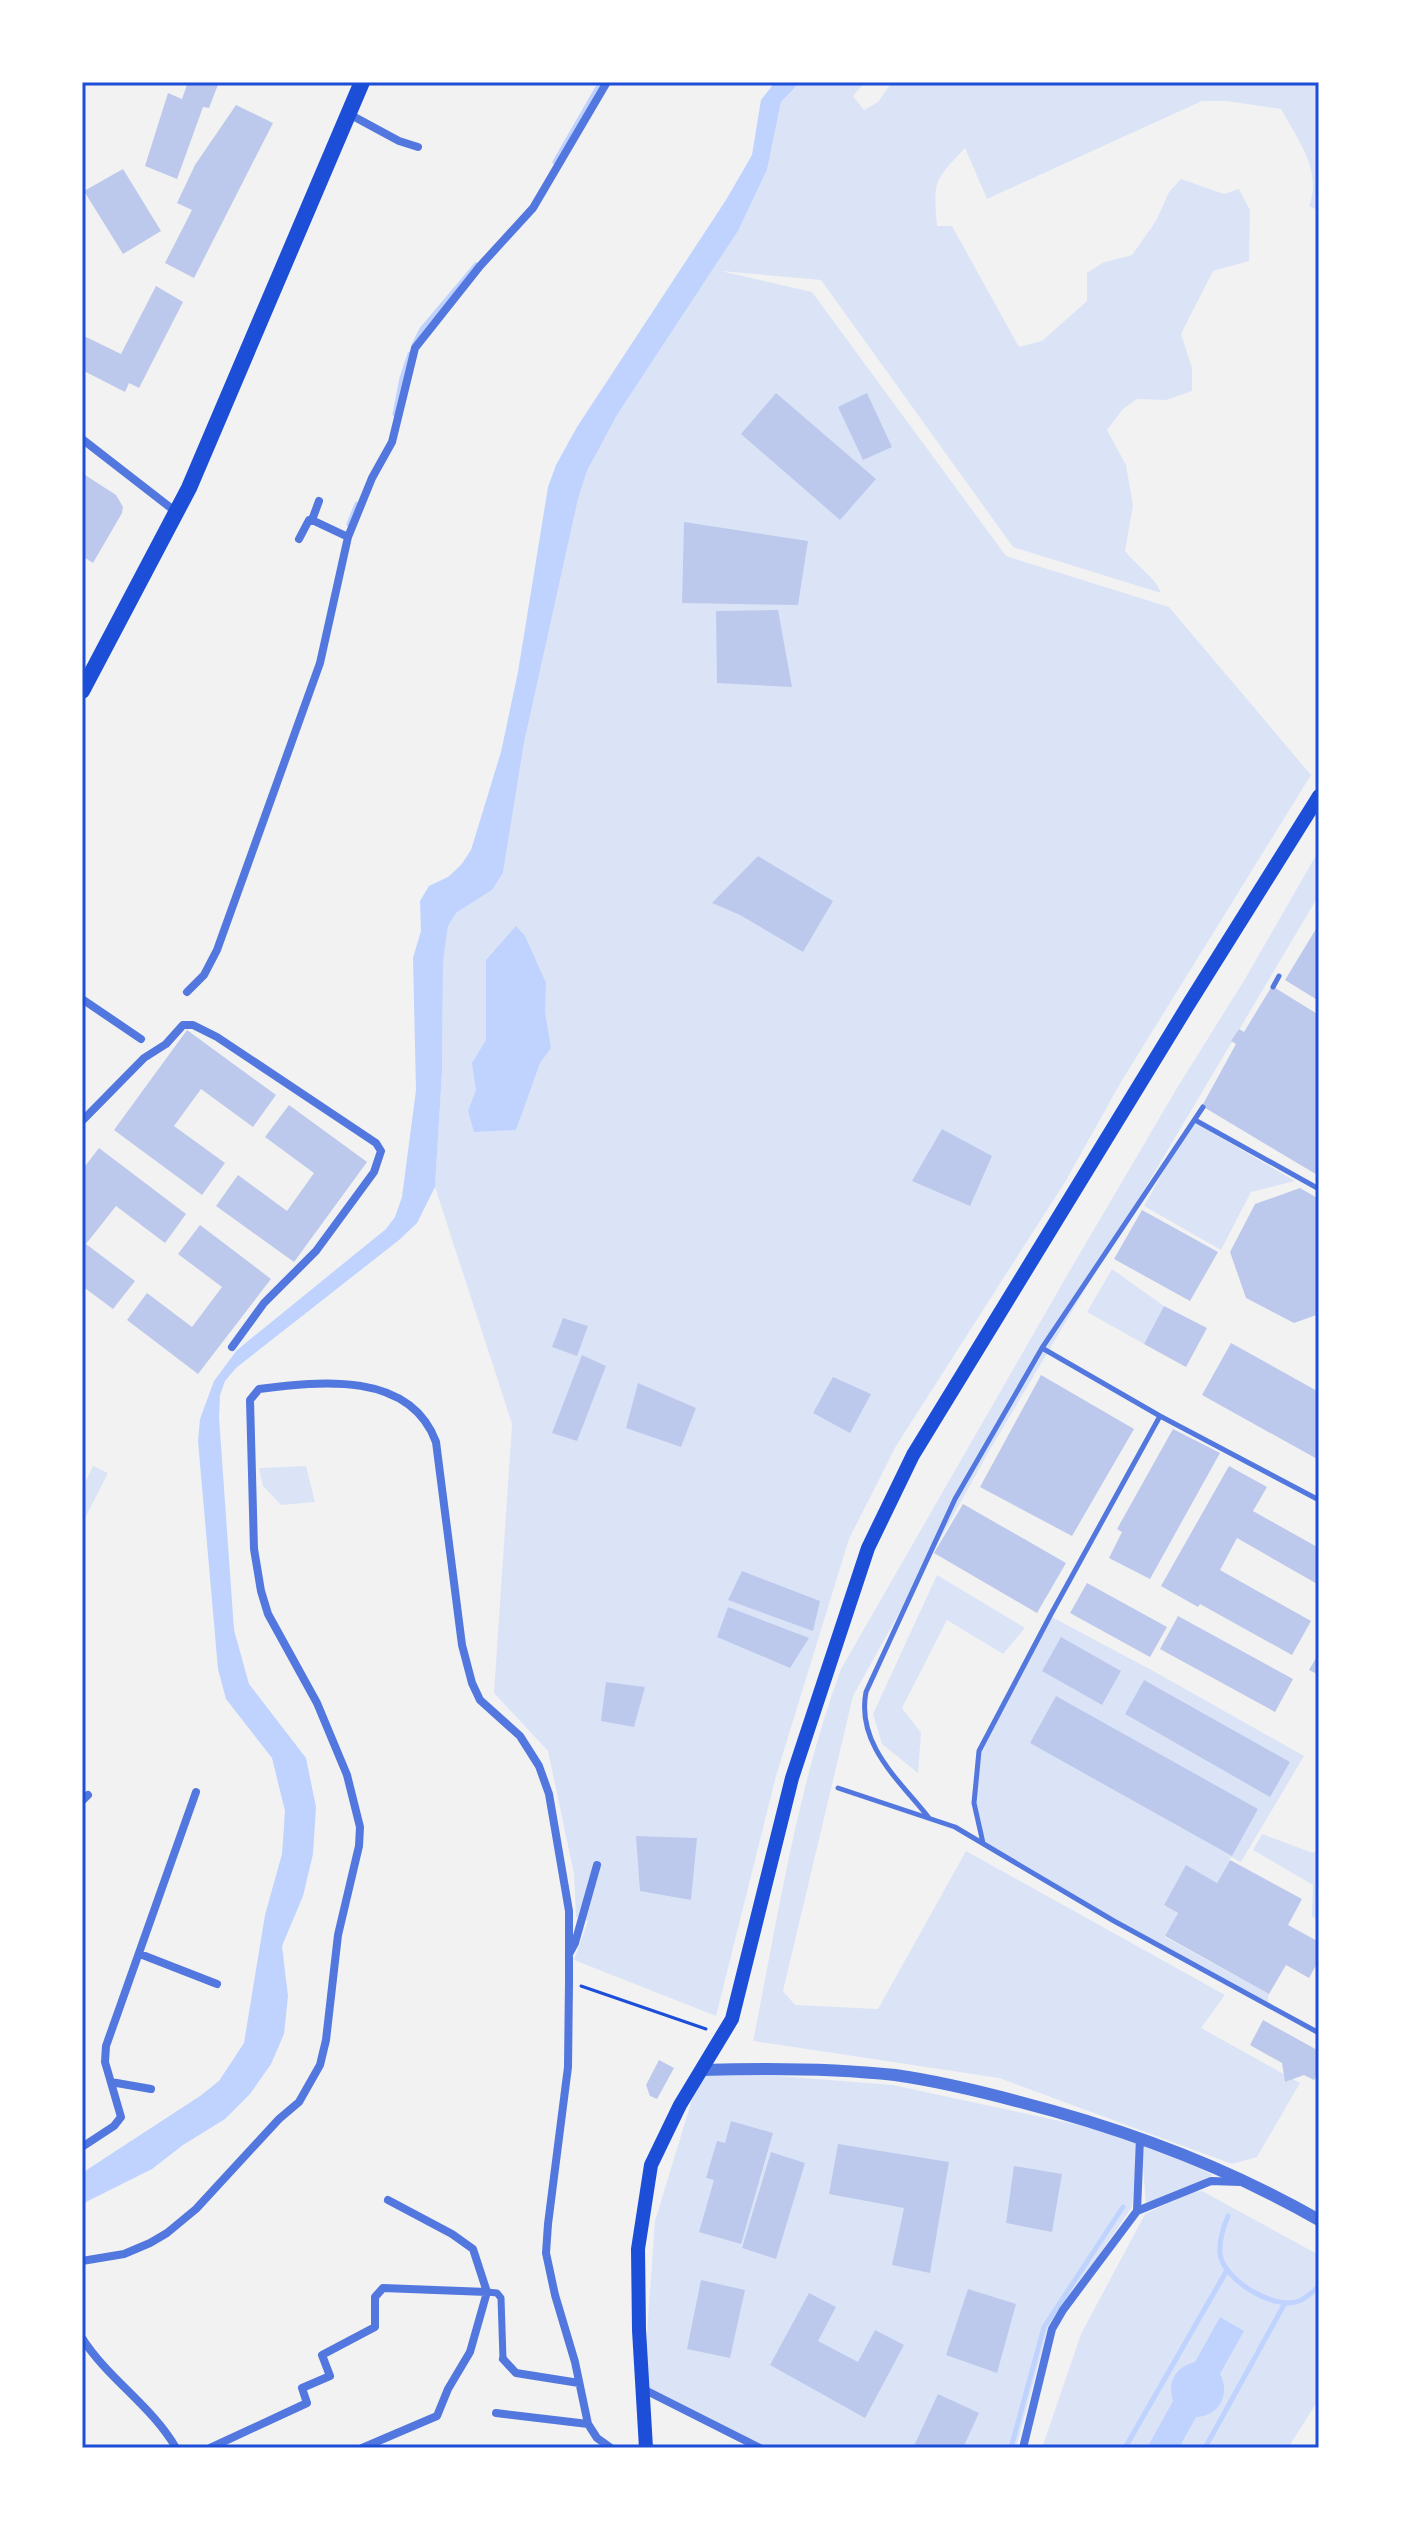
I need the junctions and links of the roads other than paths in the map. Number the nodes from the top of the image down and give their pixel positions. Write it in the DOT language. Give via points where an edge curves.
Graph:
graph roads {
  1 [pos="362,82"];
  2 [pos="607,82"];
  3 [pos="348,114"];
  4 [pos="418,147"];
  5 [pos="82,439"];
  6 [pos="319,501"];
  7 [pos="177,513"];
  8 [pos="312,520"];
  9 [pos="348,537"];
  10 [pos="299,539"];
  11 [pos="82,691"];
  12 [pos="1319,796"];
  13 [pos="1279,976"];
  14 [pos="1273,987"];
  15 [pos="187,992"];
  16 [pos="82,999"];
  17 [pos="141,1039"];
  18 [pos="1203,1107"];
  19 [pos="1195,1120"];
  20 [pos="82,1121"];
  21 [pos="1319,1189"];
  22 [pos="232,1347"];
  23 [pos="1042,1348"];
  24 [pos="1160,1416"];
  25 [pos="1319,1500"];
  26 [pos="838,1788"];
  27 [pos="196,1792"];
  28 [pos="929,1818"];
  29 [pos="984,1844"];
  30 [pos="597,1865"];
  31 [pos="140,1954"];
  32 [pos="569,1954"];
  33 [pos="217,1984"];
  34 [pos="1319,2033"];
  35 [pos="701,2070"];
  36 [pos="111,2082"];
  37 [pos="151,2089"];
  38 [pos="1140,2137"];
  39 [pos="82,2147"];
  40 [pos="1249,2182"];
  41 [pos="388,2200"];
  42 [pos="1137,2211"];
  43 [pos="1319,2220"];
  44 [pos="82,2261"];
  45 [pos="487,2292"];
  46 [pos="82,2338"];
  47 [pos="503,2359"];
  48 [pos="579,2383"];
  49 [pos="643,2389"];
  50 [pos="496,2413"];
  51 [pos="588,2424"];
  52 [pos="176,2448"];
  53 [pos="210,2448"];
  54 [pos="362,2448"];
  55 [pos="611,2448"];
  56 [pos="646,2448"];
  57 [pos="760,2448"];
  58 [pos="1023,2448"];
  1 -- 3 [label="main road"];
  2 -- 9 [label="street" via="533,208 415,348 392,442"];
  3 -- 4 [label="street"];
  3 -- 7 [label="main road"];
  5 -- 7 [label="street"];
  6 -- 8 [label="street"];
  7 -- 11 [label="main road"];
  8 -- 9 [label="street"];
  8 -- 10 [label="street"];
  9 -- 15 [label="street" via="320,663 276,789 217,950"];
  12 -- 35 [label="main road" via="913,1455 868,1548 792,1778 729,2026"];
  13 -- 14 [label="lane"];
  16 -- 17 [label="street"];
  18 -- 19 [label="lane"];
  19 -- 21 [label="lane"];
  19 -- 23 [label="lane"];
  20 -- 22 [label="street" via="144,1058 183,1025 193,1025 376,1143 381,1151 374,1172 316,1251 264,1303"];
  23 -- 24 [label="lane"];
  23 -- 28 [label="lane" via="955,1499 866,1692 866,1730"];
  24 -- 25 [label="lane"];
  24 -- 29 [label="lane" via="979,1751 974,1803"];
  26 -- 28 [label="lane"];
  27 -- 31 [label="street"];
  28 -- 29 [label="lane"];
  29 -- 34 [label="lane"];
  30 -- 32 [label="street"];
  31 -- 33 [label="street"];
  31 -- 36 [label="street" via="106,2046"];
  32 -- 44 [label="street" via="569,1911 549,1794 539,1766 520,1736 480,1700 472,1683 429,1423 397,1399 349,1383 259,1389 250,1400 248,1418 261,1591 268,1614 317,1703 351,1788 360,1827 338,1935 324,2054 299,2102 196,2209 150,2243"];
  32 -- 48 [label="street" via="568,2067 546,2253"];
  35 -- 38 [label="street" via="897,2075 978,2091"];
  35 -- 49 [label="main road" via="651,2165 643,2205 638,2249"];
  36 -- 37 [label="street"];
  36 -- 39 [label="street" via="121,2117"];
  38 -- 40 [label="street"];
  38 -- 42 [label="street"];
  40 -- 42 [label="street" via="1211,2181"];
  40 -- 43 [label="street"];
  41 -- 45 [label="street" via="473,2249"];
  42 -- 58 [label="street" via="1052,2329"];
  45 -- 47 [label="street" via="501,2298"];
  45 -- 53 [label="street" via="383,2288 375,2297 375,2327 322,2355 330,2376 302,2388 307,2403"];
  45 -- 54 [label="street" via="470,2352 437,2416"];
  46 -- 52 [label="street" via="97,2360 152,2413"];
  47 -- 48 [label="street" via="516,2373"];
  48 -- 51 [label="street"];
  49 -- 56 [label="main road"];
  49 -- 57 [label="street"];
  50 -- 51 [label="street"];
  51 -- 55 [label="street"];
}
